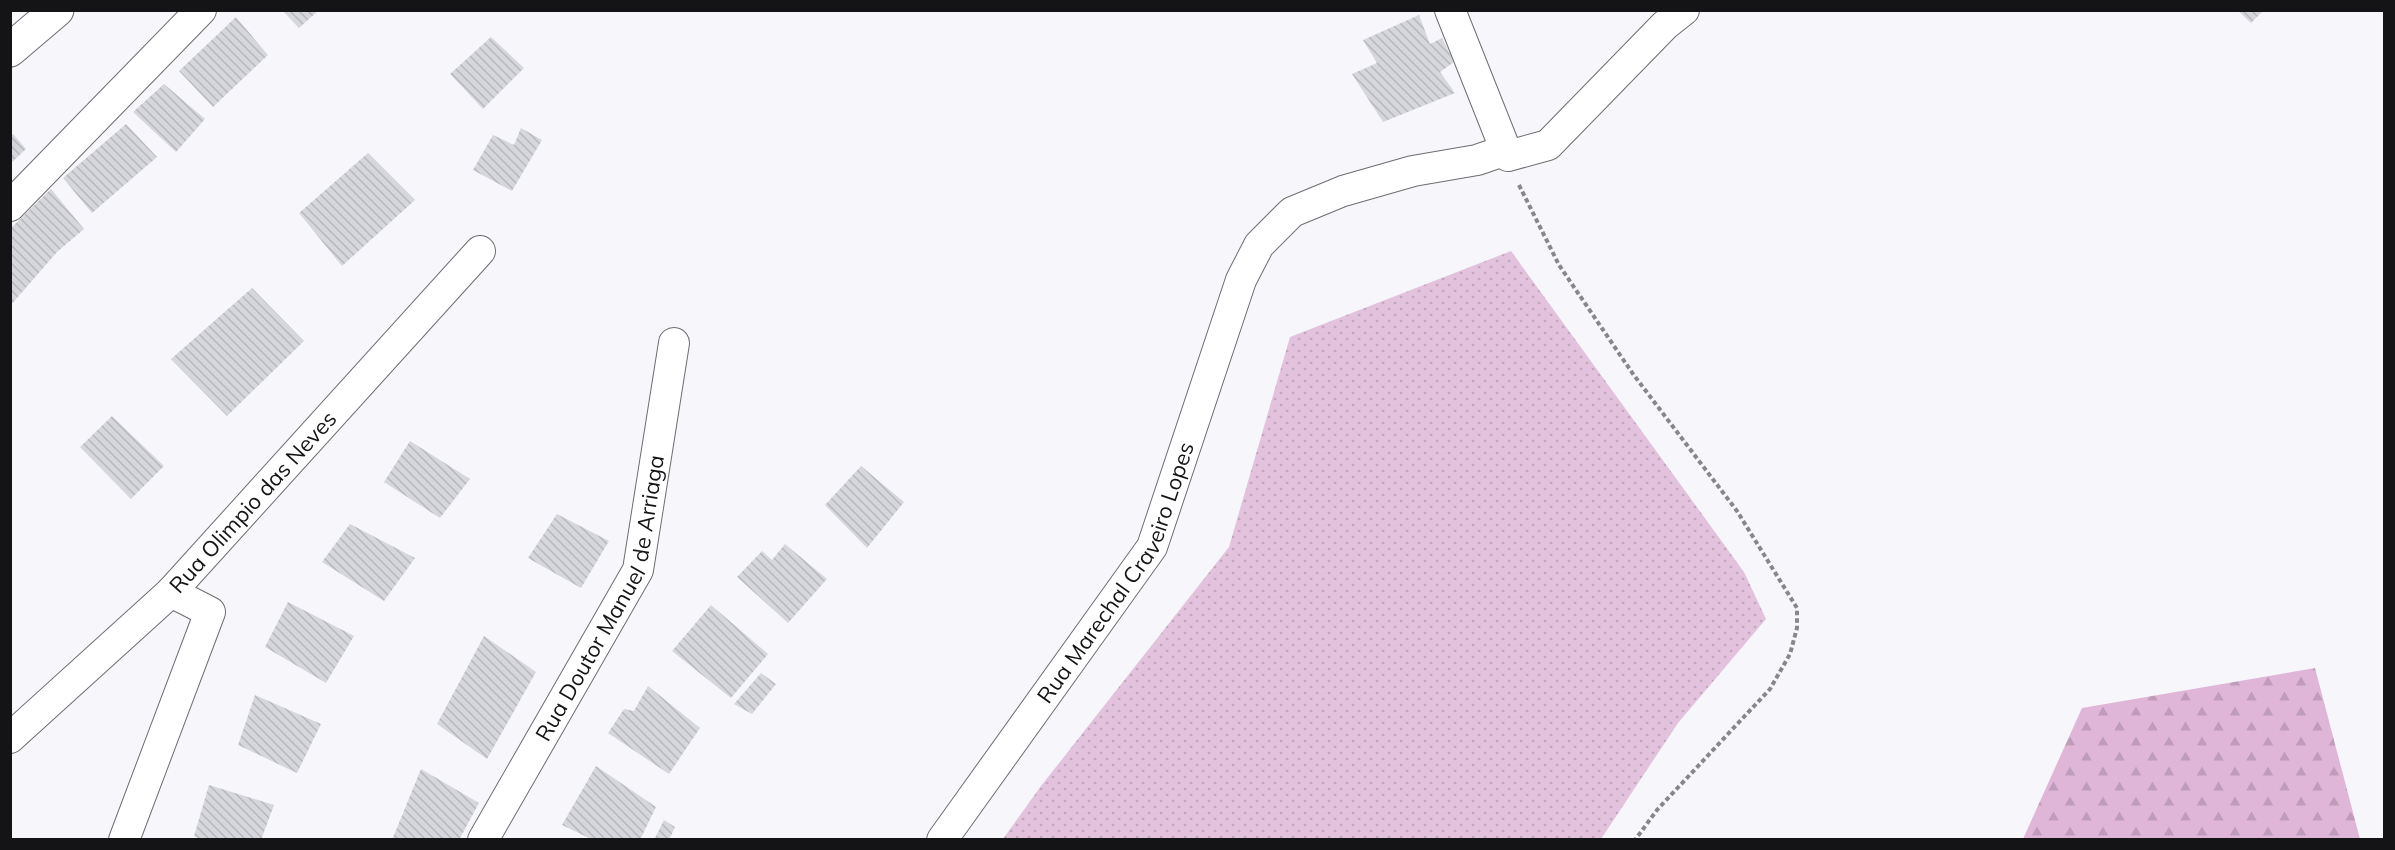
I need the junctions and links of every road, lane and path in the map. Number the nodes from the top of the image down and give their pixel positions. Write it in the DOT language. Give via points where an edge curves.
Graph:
graph roads {
  1 [pos="57,10"];
  2 [pos="201,10"];
  3 [pos="1450,10"];
  4 [pos="1684,10"];
  5 [pos="10,50"];
  6 [pos="1507,153"];
  7 [pos="10,206"];
  8 [pos="480,251"];
  9 [pos="674,343"];
  10 [pos="171,592"];
  11 [pos="10,738"];
  12 [pos="124,840"];
  13 [pos="483,840"];
  14 [pos="942,840"];
  15 [pos="1635,840"];
  1 -- 5 [label="street"];
  2 -- 7 [label="street"];
  3 -- 6 [label="street"];
  4 -- 6 [label="street, Rua Marechal Craveiro Lopes" via="1548,145"];
  6 -- 14 [label="street, Rua Marechal Craveiro Lopes" via="1413,171 1343,191 1292,212 1259,245 1241,280 1152,547"];
  6 -- 15 [label="path" via="1526,203 1559,266 1633,374 1737,511 1797,608 1797,628 1790,654 1770,689 1657,810"];
  8 -- 10 [label="street, Rua Olimpio das Neves"];
  9 -- 13 [label="street, Rua Doutor Manuel de Arriaga" via="638,570"];
  10 -- 11 [label="street, Rua Olimpio das Neves"];
  10 -- 12 [label="street" via="210,612"];
}
